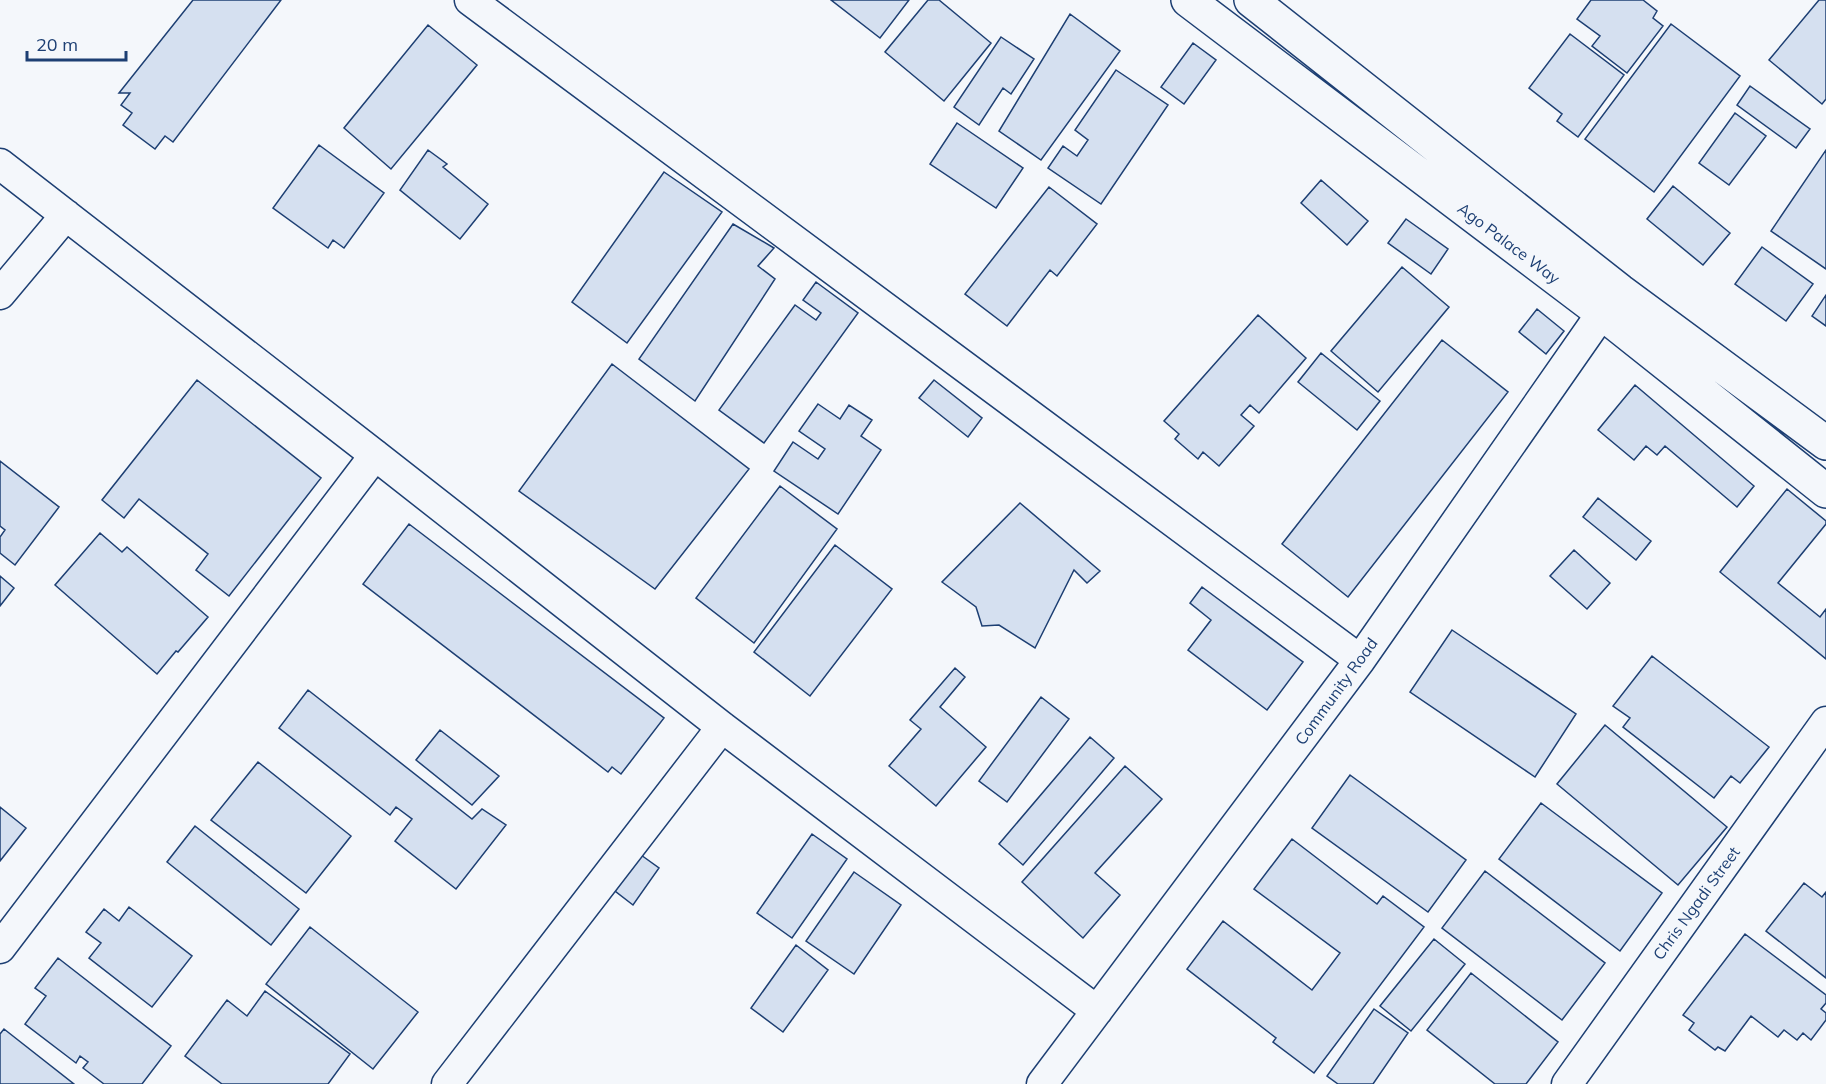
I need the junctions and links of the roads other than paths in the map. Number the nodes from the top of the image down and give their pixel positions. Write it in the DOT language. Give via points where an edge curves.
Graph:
graph roads {
  1 [pos="471,0"];
  2 [pos="1188,0"];
  3 [pos="1251,0"];
  4 [pos="0,164"];
  5 [pos="66,215"];
  6 [pos="0,294"];
  7 [pos="1611,302"];
  8 [pos="1826,443"];
  9 [pos="375,455"];
  10 [pos="1826,491"];
  11 [pos="1360,660"];
  12 [pos="1826,722"];
  13 [pos="722,728"];
  14 [pos="0,948"];
  15 [pos="1097,1011"];
  16 [pos="447,1084"];
  17 [pos="1042,1084"];
  18 [pos="1567,1084"];
  1 -- 11 [label="street"];
  2 -- 7 [label="main road, Ago Palace Way"];
  3 -- 7 [label="main road, Ago Palace Way"];
  4 -- 5 [label="street"];
  5 -- 6 [label="street"];
  5 -- 9 [label="street"];
  7 -- 8 [label="main road, Ago Palace Way"];
  7 -- 10 [label="main road, Ago Palace Way"];
  7 -- 11 [label="street, Community Road"];
  9 -- 13 [label="street"];
  9 -- 14 [label="street"];
  11 -- 15 [label="street, Community Road"];
  12 -- 18 [label="street, Chris Ngadi Street"];
  13 -- 15 [label="street"];
  13 -- 16 [label="street"];
  15 -- 17 [label="street, Community Road"];
}
